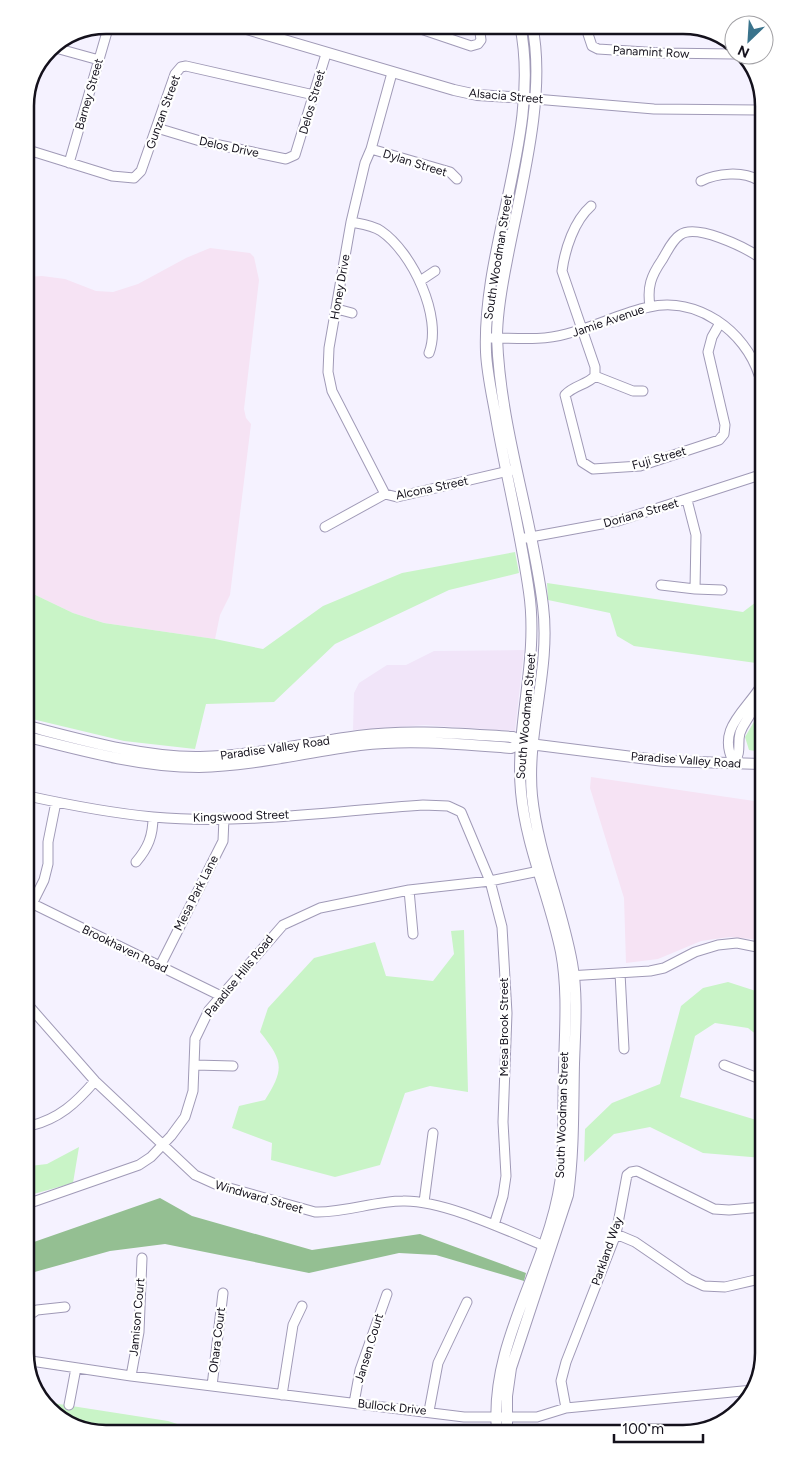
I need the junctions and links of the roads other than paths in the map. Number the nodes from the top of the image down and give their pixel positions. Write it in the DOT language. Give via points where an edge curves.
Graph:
graph roads {
  1 [pos="106,34"];
  2 [pos="262,34"];
  3 [pos="436,34"];
  4 [pos="480,34"];
  5 [pos="522,34"];
  6 [pos="533,34"];
  7 [pos="586,34"];
  8 [pos="61,50"];
  9 [pos="326,54"];
  10 [pos="724,54"];
  11 [pos="98,60"];
  12 [pos="392,73"];
  13 [pos="314,95"];
  14 [pos="524,98"];
  15 [pos="535,99"];
  16 [pos="755,110"];
  17 [pos="158,128"];
  18 [pos="298,149"];
  19 [pos="371,149"];
  20 [pos="34,152"];
  21 [pos="69,163"];
  22 [pos="457,179"];
  23 [pos="755,179"];
  24 [pos="701,181"];
  25 [pos="591,206"];
  26 [pos="351,222"];
  27 [pos="755,255"];
  28 [pos="435,271"];
  29 [pos="420,280"];
  30 [pos="650,306"];
  31 [pos="337,309"];
  32 [pos="352,313"];
  33 [pos="720,323"];
  34 [pos="583,329"];
  35 [pos="486,338"];
  36 [pos="497,338"];
  37 [pos="429,353"];
  38 [pos="755,360"];
  39 [pos="595,376"];
  40 [pos="643,391"];
  41 [pos="518,469"];
  42 [pos="506,472"];
  43 [pos="755,477"];
  44 [pos="384,494"];
  45 [pos="687,500"];
  46 [pos="325,528"];
  47 [pos="525,538"];
  48 [pos="661,585"];
  49 [pos="695,588"];
  50 [pos="722,590"];
  51 [pos="755,695"];
  52 [pos="34,727"];
  53 [pos="34,738"];
  54 [pos="522,743"];
  55 [pos="534,744"];
  56 [pos="734,763"];
  57 [pos="755,764"];
  58 [pos="34,797"];
  59 [pos="56,802"];
  60 [pos="456,808"];
  61 [pos="153,817"];
  62 [pos="224,818"];
  63 [pos="136,862"];
  64 [pos="543,870"];
  65 [pos="490,881"];
  66 [pos="409,890"];
  67 [pos="34,898"];
  68 [pos="34,904"];
  69 [pos="414,934"];
  70 [pos="755,947"];
  71 [pos="160,966"];
  72 [pos="620,972"];
  73 [pos="569,976"];
  74 [pos="221,996"];
  75 [pos="34,1011"];
  76 [pos="624,1049"];
  77 [pos="195,1065"];
  78 [pos="724,1065"];
  79 [pos="233,1066"];
  80 [pos="755,1077"];
  81 [pos="95,1081"];
  82 [pos="34,1125"];
  83 [pos="433,1133"];
  84 [pos="162,1145"];
  85 [pos="34,1202"];
  86 [pos="424,1202"];
  87 [pos="755,1208"];
  88 [pos="494,1225"];
  89 [pos="616,1234"];
  90 [pos="547,1247"];
  91 [pos="142,1258"];
  92 [pos="755,1280"];
  93 [pos="223,1294"];
  94 [pos="387,1294"];
  95 [pos="467,1302"];
  96 [pos="302,1306"];
  97 [pos="65,1307"];
  98 [pos="34,1312"];
  99 [pos="35,1362"];
  100 [pos="76,1368"];
  101 [pos="131,1376"];
  102 [pos="212,1386"];
  103 [pos="744,1391"];
  104 [pos="282,1395"];
  105 [pos="354,1403"];
  106 [pos="69,1405"];
  107 [pos="566,1408"];
  108 [pos="429,1411"];
  109 [pos="496,1418"];
  110 [pos="507,1418"];
  111 [pos="496,1425"];
  112 [pos="507,1425"];
  1 -- 11 [label="street, Barney Street"];
  2 -- 9 [label="main road, Alsacia Street"];
  3 -- 4 [label="street" via="471,46 481,40"];
  5 -- 14 [label="main road, South Woodman Street" via="525,55"];
  6 -- 15 [label="main road, South Woodman Street" via="537,67"];
  7 -- 10 [label="street, Panamint Row" via="592,46 598,49"];
  8 -- 11 [label="street"];
  9 -- 12 [label="main road, Alsacia Street"];
  9 -- 13 [label="street, Delos Street"];
  11 -- 21 [label="street, Barney Street"];
  12 -- 14 [label="main road, Alsacia Street" via="477,95"];
  12 -- 19 [label="street, Honey Drive"];
  13 -- 17 [label="street, Gunzan Street" via="181,67 175,74"];
  13 -- 18 [label="street, Delos Street"];
  14 -- 15 [label="main road, Alsacia Street"];
  14 -- 35 [label="main road, South Woodman Street" via="489,298"];
  15 -- 16 [label="street, Alsacia Street" via="654,109"];
  15 -- 36 [label="main road, South Woodman Street" via="500,297"];
  17 -- 18 [label="street, Delos Drive" via="200,141 286,159 295,156"];
  17 -- 21 [label="street, Gunzan Street" via="141,172 134,178 112,176"];
  19 -- 22 [label="street, Dylan Street" via="450,172"];
  19 -- 26 [label="street, Honey Drive"];
  20 -- 21 [label="street, Gunzan Street"];
  23 -- 24 [label="street" via="713,175"];
  25 -- 34 [label="street" via="580,215 562,271"];
  26 -- 29 [label="street" via="381,231 394,243"];
  26 -- 31 [label="street, Honey Drive"];
  27 -- 30 [label="street" via="732,242 702,233 684,232 676,238 651,277 648,289"];
  28 -- 29 [label="street"];
  29 -- 37 [label="street" via="432,312 433,344"];
  30 -- 33 [label="street, Jamie Avenue" via="687,308"];
  30 -- 34 [label="street, Jamie Avenue"];
  31 -- 32 [label="street"];
  31 -- 44 [label="street, Honey Drive" via="329,348 328,372 332,391"];
  33 -- 38 [label="street, Jamie Avenue" via="741,341"];
  33 -- 39 [label="street, Fuji Street" via="708,352 725,424 724,434 719,440 640,466 587,467 582,462 565,395"];
  34 -- 36 [label="street, Jamie Avenue" via="549,338"];
  34 -- 39 [label="street"];
  35 -- 36 [label="street, Jamie Avenue"];
  35 -- 42 [label="main road, South Woodman Street" via="489,377"];
  36 -- 41 [label="main road, South Woodman Street"];
  39 -- 40 [label="street" via="633,392"];
  41 -- 42 [label="street, Alcona Street"];
  41 -- 47 [label="main road, South Woodman Street"];
  42 -- 44 [label="street, Alcona Street" via="397,497"];
  42 -- 47 [label="main road, South Woodman Street"];
  43 -- 45 [label="street, Doriana Street"];
  44 -- 46 [label="street, Alcona Street"];
  45 -- 47 [label="street, Doriana Street" via="618,521"];
  45 -- 49 [label="street" via="696,535"];
  47 -- 54 [label="main road, South Woodman Street" via="533,637"];
  47 -- 55 [label="main road, South Woodman Street" via="543,607 544,635"];
  48 -- 49 [label="street"];
  49 -- 50 [label="street"];
  51 -- 56 [label="street" via="754,709 740,732 740,754"];
  52 -- 54 [label="main road, Paradise Valley Road" via="139,751 198,757 392,733 513,737"];
  53 -- 54 [label="main road, Paradise Valley Road" via="138,761 198,767 393,743 432,742 511,748"];
  54 -- 55 [label="main road, Paradise Valley Road"];
  54 -- 64 [label="main road, South Woodman Street" via="521,794"];
  55 -- 56 [label="main road, Paradise Valley Road" via="664,761"];
  55 -- 64 [label="main road, South Woodman Street" via="532,796"];
  56 -- 57 [label="main road, Paradise Valley Road"];
  58 -- 59 [label="street, Kingswood Street"];
  59 -- 61 [label="street, Kingswood Street"];
  59 -- 67 [label="street" via="48,842 48,864"];
  60 -- 62 [label="street, Kingswood Street" via="423,805"];
  60 -- 65 [label="street, Mesa Brook Street" via="465,818"];
  61 -- 62 [label="street, Kingswood Street"];
  61 -- 63 [label="street" via="151,840"];
  62 -- 71 [label="street, Mesa Park Lane" via="223,841"];
  64 -- 65 [label="street, Paradise Hills Road"];
  64 -- 73 [label="main road, South Woodman Street" via="569,948"];
  65 -- 66 [label="street, Paradise Hills Road"];
  65 -- 88 [label="street, Mesa Brook Street" via="502,927 507,1013 503,1122 506,1176 504,1196"];
  66 -- 69 [label="street"];
  66 -- 74 [label="street, Paradise Hills Road" via="320,908 283,925"];
  68 -- 71 [label="street, Brookhaven Road"];
  70 -- 72 [label="street" via="737,943 718,945 695,952 664,968"];
  71 -- 74 [label="street, Brookhaven Road"];
  72 -- 73 [label="street"];
  72 -- 76 [label="street"];
  73 -- 90 [label="main road, South Woodman Street" via="562,1167"];
  74 -- 77 [label="street, Paradise Hills Road" via="198,1029"];
  75 -- 81 [label="street, Windward Street"];
  77 -- 79 [label="street"];
  77 -- 84 [label="street, Paradise Hills Road" via="188,1111"];
  78 -- 80 [label="street"];
  81 -- 82 [label="street" via="75,1103 57,1116"];
  81 -- 84 [label="street, Windward Street"];
  83 -- 86 [label="street"];
  84 -- 85 [label="street, Paradise Hills Road" via="151,1157 126,1171"];
  84 -- 86 [label="street, Windward Street" via="188,1170 208,1182 307,1211 331,1212 402,1201"];
  86 -- 88 [label="street, Windward Street"];
  87 -- 89 [label="street, Parkland Way" via="714,1209 637,1171 631,1172 624,1180"];
  88 -- 90 [label="street, Windward Street"];
  89 -- 92 [label="street" via="635,1242 704,1286 725,1287"];
  89 -- 107 [label="street, Parkland Way" via="566,1362 561,1381"];
  90 -- 109 [label="main road, South Woodman Street" via="506,1350"];
  90 -- 110 [label="main road, South Woodman Street" via="512,1368"];
  91 -- 101 [label="street, Jamison Court" via="138,1332"];
  93 -- 102 [label="street, Ohara Court"];
  94 -- 105 [label="street, Jansen Court" via="360,1370"];
  95 -- 108 [label="street" via="438,1363"];
  96 -- 104 [label="street" via="293,1325"];
  97 -- 98 [label="street"];
  99 -- 100 [label="street, Bullock Drive"];
  100 -- 101 [label="street, Bullock Drive"];
  100 -- 106 [label="street"];
  101 -- 102 [label="street, Bullock Drive"];
  102 -- 104 [label="street, Bullock Drive"];
  103 -- 107 [label="street, Bullock Drive"];
  104 -- 105 [label="street, Bullock Drive"];
  105 -- 108 [label="street, Bullock Drive"];
  107 -- 110 [label="street, Bullock Drive" via="537,1417"];
  108 -- 109 [label="street, Bullock Drive"];
  109 -- 110 [label="street, Bullock Drive"];
  109 -- 111 [label="main road, South Woodman Street"];
  110 -- 112 [label="main road, South Woodman Street"];
}
